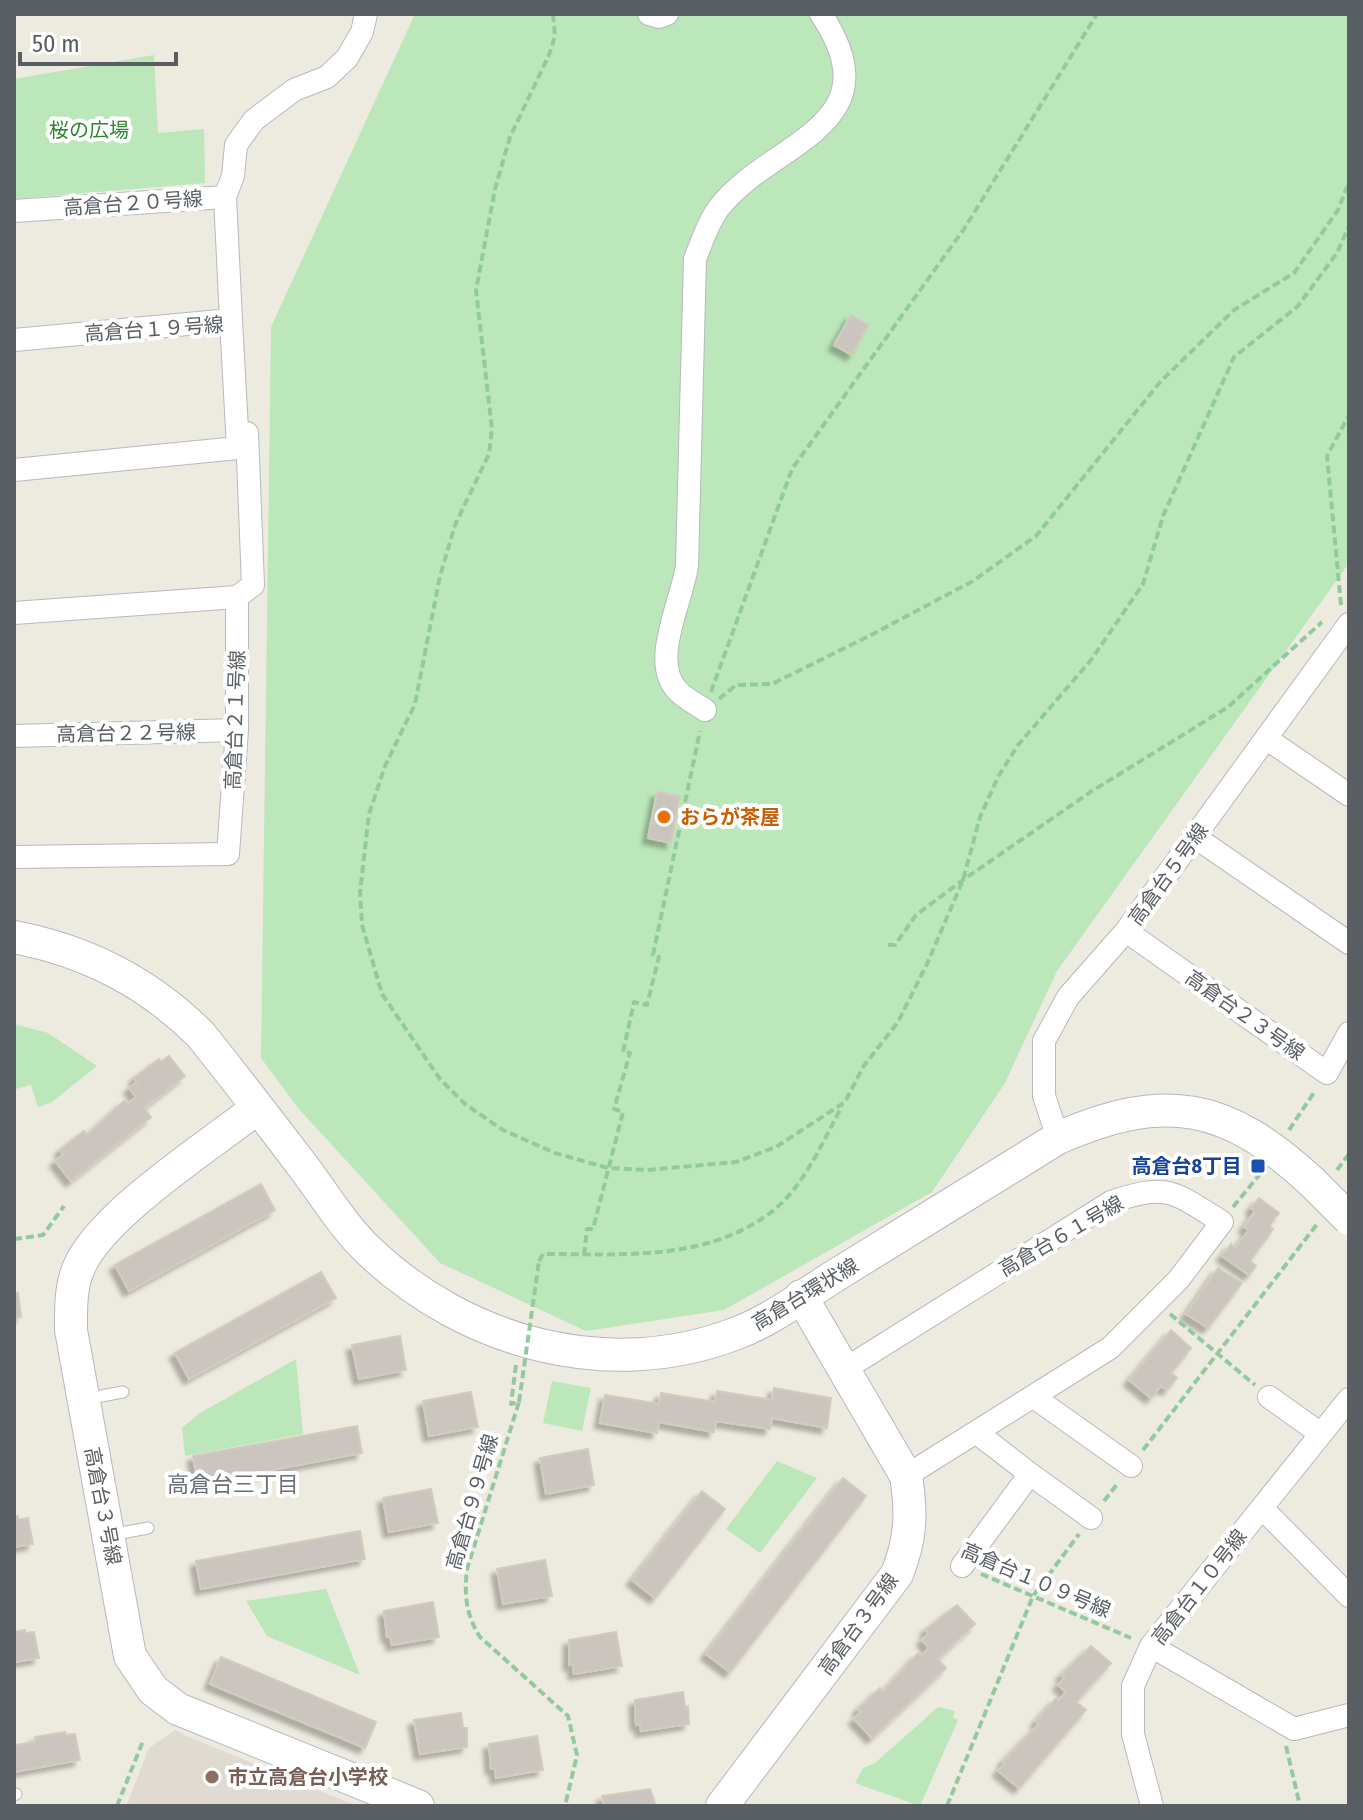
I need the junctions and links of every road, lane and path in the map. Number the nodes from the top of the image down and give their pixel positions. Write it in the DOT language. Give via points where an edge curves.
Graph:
graph roads {
  1 [pos="366,14"];
  2 [pos="553,14"];
  3 [pos="649,14"];
  4 [pos="667,14"];
  5 [pos="821,14"];
  6 [pos="1097,14"];
  7 [pos="1349,182"];
  8 [pos="225,197"];
  9 [pos="14,211"];
  10 [pos="1349,226"];
  11 [pos="231,320"];
  12 [pos="14,340"];
  13 [pos="236,408"];
  14 [pos="1349,415"];
  15 [pos="14,470"];
  16 [pos="237,597"];
  17 [pos="14,613"];
  18 [pos="1349,624"];
  19 [pos="705,710"];
  20 [pos="237,730"];
  21 [pos="14,736"];
  22 [pos="1267,739"];
  23 [pos="1349,795"];
  24 [pos="1195,837"];
  25 [pos="14,857"];
  26 [pos="963,880"];
  27 [pos="1126,931"];
  28 [pos="14,937"];
  29 [pos="1349,943"];
  30 [pos="888,945"];
  31 [pos="1349,1033"];
  32 [pos="1327,1073"];
  33 [pos="845,1102"];
  34 [pos="257,1108"];
  35 [pos="1287,1132"];
  36 [pos="1058,1138"];
  37 [pos="1349,1154"];
  38 [pos="608,1168"];
  39 [pos="1262,1171"];
  40 [pos="1325,1176"];
  41 [pos="64,1206"];
  42 [pos="1349,1219"];
  43 [pos="1222,1222"];
  44 [pos="14,1239"];
  45 [pos="584,1255"];
  46 [pos="801,1296"];
  47 [pos="1156,1302"];
  48 [pos="516,1364"];
  49 [pos="845,1369"];
  50 [pos="123,1392"];
  51 [pos="1269,1397"];
  52 [pos="1035,1398"];
  53 [pos="83,1399"];
  54 [pos="1349,1399"];
  55 [pos="519,1402"];
  56 [pos="977,1433"];
  57 [pos="1321,1434"];
  58 [pos="1131,1466"];
  59 [pos="1030,1474"];
  60 [pos="906,1476"];
  61 [pos="1262,1508"];
  62 [pos="1091,1518"];
  63 [pos="148,1528"];
  64 [pos="108,1535"];
  65 [pos="962,1566"];
  66 [pos="1341,1574"];
  67 [pos="1349,1596"];
  68 [pos="1151,1646"];
  69 [pos="1349,1715"];
  70 [pos="1280,1721"];
  71 [pos="143,1741"];
  72 [pos="117,1806"];
  73 [pos="418,1806"];
  74 [pos="565,1806"];
  75 [pos="722,1806"];
  76 [pos="1152,1806"];
  77 [pos="1300,1806"];
  1 -- 8 [label="street" via="347,58 327,77 294,90 254,120 236,145"];
  2 -- 38 [label="path" via="555,36 549,55 510,137 495,189 476,290 492,429 489,454 455,525 415,704 369,814 361,914 382,994 440,1079 503,1130"];
  3 -- 4 [label="street"];
  5 -- 19 [label="street" via="843,53 840,102 806,140 719,207 695,259 687,565 666,649 666,672 676,691"];
  6 -- 19 [label="path" via="964,229 792,469"];
  7 -- 19 [label="path" via="1338,210 1294,273 1234,310 1161,381 1036,536 973,581 871,635 772,684 736,685"];
  8 -- 9 [label="street, 高倉台２０号線"];
  8 -- 11 [label="street, 高倉台２０号線"];
  10 -- 26 [label="path" via="1337,253 1298,306 1234,357 1163,516 1143,584 1091,660 1018,745 998,777 980,817"];
  11 -- 12 [label="street, 高倉台１９号線"];
  11 -- 13 [label="street, 高倉台１９号線"];
  13 -- 15 [label="street, 高倉台１９号線" via="238,448"];
  13 -- 16 [label="street" via="246,406 253,585"];
  14 -- 26 [label="path" via="1327,456 1341,605 1228,707 1092,791"];
  16 -- 17 [label="street"];
  16 -- 20 [label="street, 高倉台２１号線"];
  18 -- 22 [label="street, 高倉台５号線"];
  19 -- 38 [label="path" via="653,955 659,957 647,1005 634,1002 623,1052 630,1053 614,1109 623,1112"];
  20 -- 21 [label="street, 高倉台２２号線"];
  20 -- 25 [label="street, 高倉台２１号線" via="228,854"];
  22 -- 23 [label="street"];
  22 -- 24 [label="street, 高倉台５号線"];
  24 -- 27 [label="street, 高倉台５号線"];
  24 -- 29 [label="street"];
  26 -- 30 [label="path" via="916,915 895,945"];
  26 -- 33 [label="path" via="898,1022 863,1067"];
  27 -- 32 [label="street, 高倉台２３号線"];
  27 -- 36 [label="street, 高倉台５号線" via="1068,997 1044,1041 1044,1096"];
  28 -- 34 [label="street, 高倉台環状線" via="83,955 148,989 201,1035"];
  31 -- 32 [label="street, 高倉台２３号線"];
  32 -- 35 [label="path"];
  33 -- 38 [label="path" via="776,1147 736,1162"];
  33 -- 45 [label="path" via="803,1174 772,1212 727,1237 676,1251"];
  34 -- 46 [label="street, 高倉台環状線" via="368,1250 441,1307 520,1341 610,1356 655,1354 736,1334"];
  34 -- 53 [label="street, 高倉台３号線" via="118,1217 80,1264 71,1330"];
  36 -- 40 [label="street, 高倉台環状線" via="1132,1112 1207,1114 1237,1125"];
  36 -- 46 [label="street, 高倉台環状線"];
  37 -- 40 [label="path"];
  38 -- 45 [label="path" via="593,1229 587,1229"];
  39 -- 43 [label="path"];
  40 -- 42 [label="street, 高倉台環状線, bridge"];
  41 -- 44 [label="path" via="43,1235"];
  43 -- 47 [label="street"];
  43 -- 49 [label="street, 高倉台６１号線" via="1179,1195 1149,1190 1111,1202"];
  45 -- 55 [label="path, 高倉台９９号線, bridge" via="543,1254 539,1261"];
  46 -- 49 [label="street, 高倉台３号線"];
  47 -- 51 [label="path"];
  47 -- 52 [label="street" via="1110,1348"];
  48 -- 55 [label="path" via="511,1404"];
  49 -- 60 [label="street, 高倉台３号線"];
  50 -- 53 [label="lane"];
  51 -- 57 [label="street"];
  52 -- 56 [label="street"];
  52 -- 58 [label="street"];
  53 -- 64 [label="street, 高倉台３号線"];
  54 -- 57 [label="street, 高倉台１０号線"];
  55 -- 74 [label="path, 高倉台９９号線" via="464,1592 470,1622 480,1637 568,1716 577,1755"];
  56 -- 59 [label="street"];
  56 -- 60 [label="street"];
  57 -- 61 [label="street, 高倉台１０号線"];
  59 -- 62 [label="street"];
  59 -- 65 [label="street"];
  60 -- 75 [label="street, 高倉台３号線" via="912,1525 897,1574"];
  61 -- 66 [label="street"];
  61 -- 68 [label="street, 高倉台１０号線"];
  63 -- 64 [label="lane"];
  64 -- 73 [label="street, 高倉台３号線" via="130,1656 153,1690 178,1709"];
  65 -- 68 [label="path, 高倉台１０９号線"];
  66 -- 67 [label="street"];
  68 -- 70 [label="street"];
  68 -- 76 [label="street, 高倉台１０号線" via="1133,1686 1133,1722"];
  69 -- 70 [label="street" via="1294,1729"];
  70 -- 77 [label="path"];
  71 -- 72 [label="path"];
}
